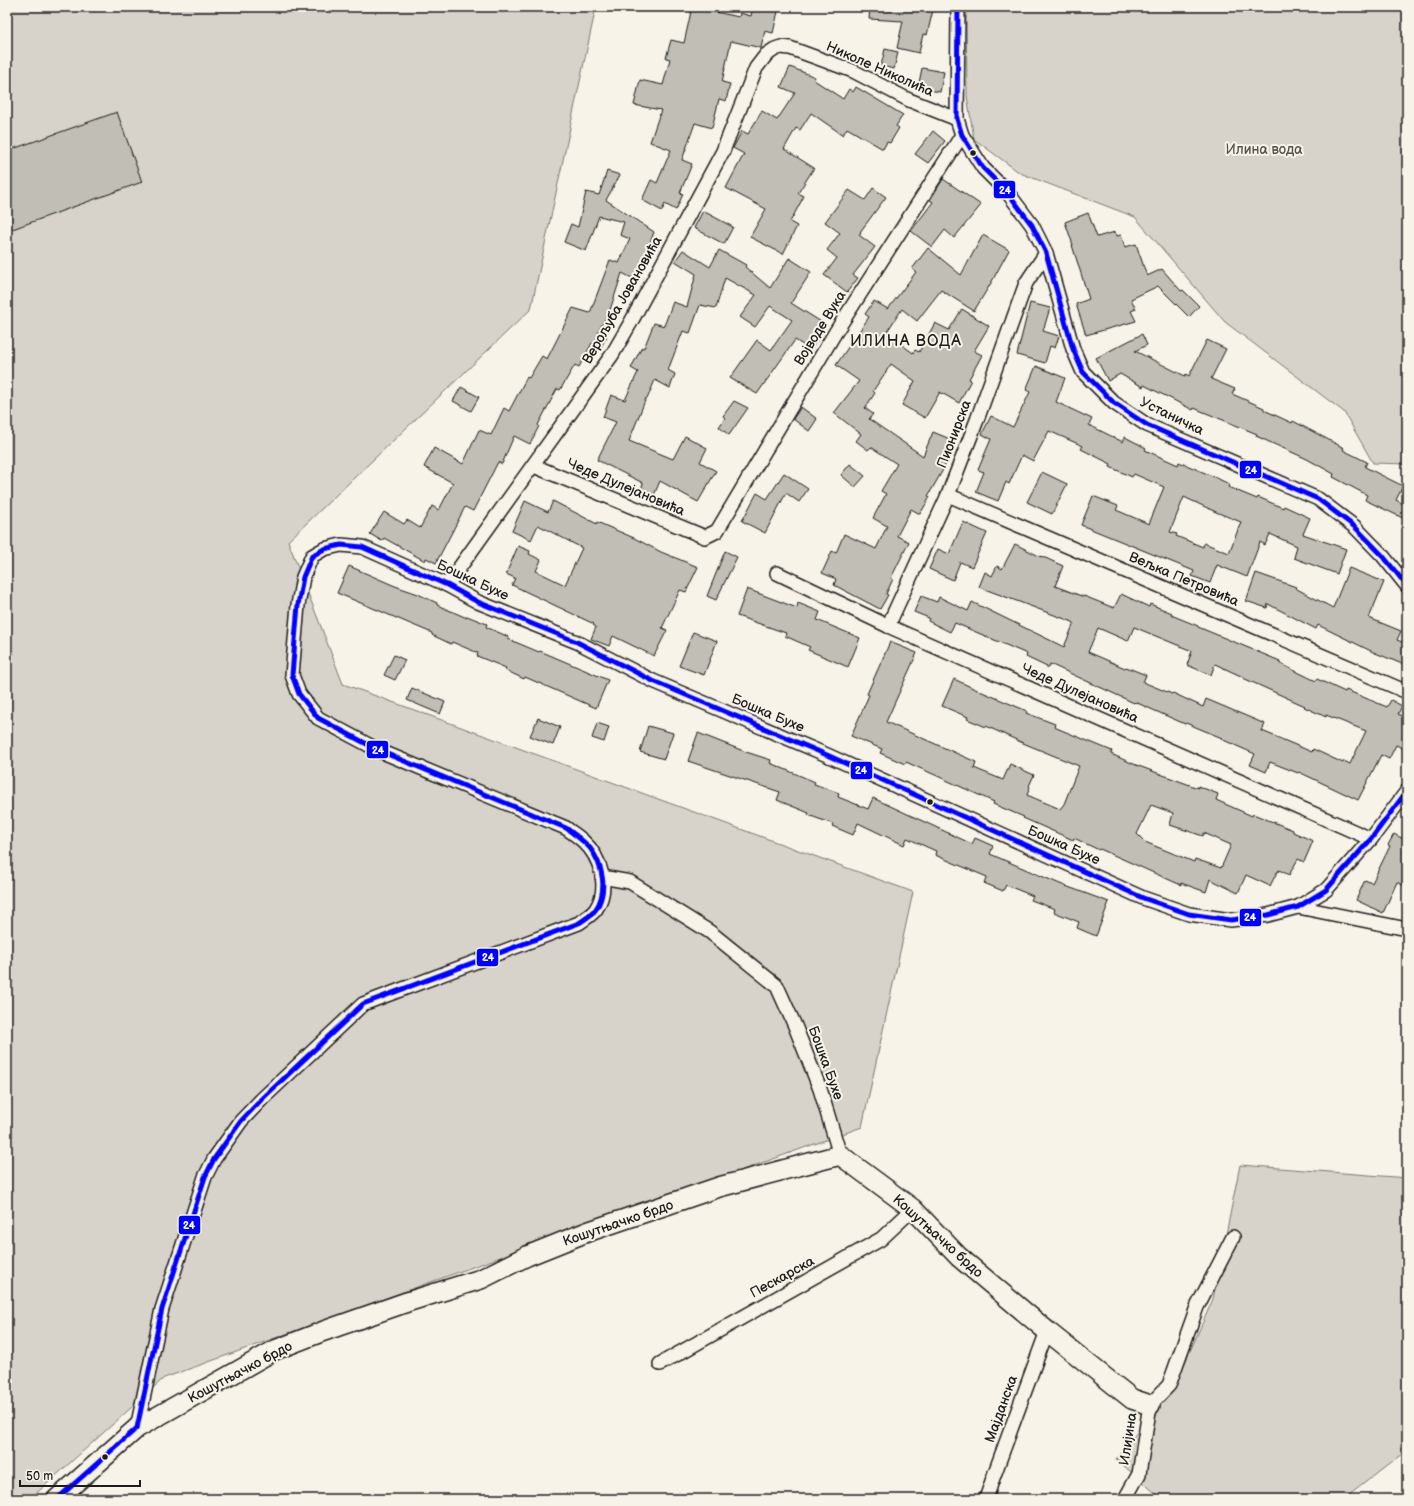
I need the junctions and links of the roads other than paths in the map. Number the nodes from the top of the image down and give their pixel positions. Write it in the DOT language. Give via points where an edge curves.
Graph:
graph roads {
  1 [pos="958,7"];
  2 [pos="790,48"];
  3 [pos="958,120"];
  4 [pos="962,134"];
  5 [pos="1046,253"];
  6 [pos="534,466"];
  7 [pos="948,495"];
  8 [pos="705,538"];
  9 [pos="777,573"];
  10 [pos="447,585"];
  11 [pos="1407,586"];
  12 [pos="888,626"];
  13 [pos="1407,692"];
  14 [pos="1407,791"];
  15 [pos="1371,839"];
  16 [pos="602,877"];
  17 [pos="1298,907"];
  18 [pos="1407,929"];
  19 [pos="840,1155"];
  20 [pos="913,1210"];
  21 [pos="1232,1237"];
  22 [pos="1047,1331"];
  23 [pos="660,1364"];
  24 [pos="1150,1405"];
  25 [pos="137,1428"];
  26 [pos="57,1499"];
  27 [pos="986,1499"];
  28 [pos="1125,1499"];
  1 -- 3 [label="street, Устаничка"];
  2 -- 3 [label="street, Николе Николића" via="853,71 909,100"];
  2 -- 6 [label="street, Верољуба Јовановића" via="775,49 761,60 756,68 723,151 631,322 612,355"];
  3 -- 4 [label="street, Устаничка"];
  4 -- 5 [label="street, Устаничка" via="983,168 1008,193 1032,225"];
  4 -- 8 [label="street, Војводе Вука" via="835,333 717,531"];
  5 -- 7 [label="street, Пионирска" via="1026,283"];
  5 -- 11 [label="street, Устаничка" via="1073,349 1083,372 1114,403 1147,425 1318,499 1355,527"];
  6 -- 8 [label="street, Чеде Дулејановића"];
  6 -- 10 [label="street, Верољуба Јовановића"];
  7 -- 12 [label="street, Пионирска"];
  7 -- 13 [label="street, Вељка Петровића"];
  9 -- 12 [label="street, Чеде Дулејановића"];
  10 -- 16 [label="street, Бошка Бухе" via="362,547 341,545 324,549 312,556 303,577 298,605 292,675 299,694 318,718 380,751 566,828 584,841 597,858"];
  10 -- 17 [label="street, Бошка Бухе" via="478,602 577,642 653,681 827,755 1143,898 1189,914 1231,920 1268,915"];
  12 -- 15 [label="street, Чеде Дулејановића"];
  14 -- 15 [label="street, Бошка Бухе"];
  15 -- 17 [label="street, Бошка Бухе" via="1326,890"];
  16 -- 19 [label="street, Бошка Бухе" via="630,882 710,932 777,986 820,1089"];
  16 -- 25 [label="street" via="602,895 595,910 579,923 362,1004 241,1121 214,1159 205,1177 162,1309"];
  17 -- 18 [label="street"];
  19 -- 20 [label="street, Кошутњачко брдо"];
  19 -- 25 [label="street, Кошутњачко брдо" via="719,1187 587,1232 527,1256 481,1279 324,1331 276,1350"];
  20 -- 22 [label="street, Кошутњачко брдо" via="959,1258"];
  20 -- 23 [label="street, Пескарска" via="881,1239"];
  21 -- 24 [label="street" via="1197,1307 1168,1385"];
  22 -- 24 [label="street, Кошутњачко брдо" via="1132,1400"];
  22 -- 27 [label="street, Мајданска"];
  24 -- 28 [label="street, Илијина" via="1139,1474"];
  25 -- 26 [label="street, Кошутњачко брдо"];
}
